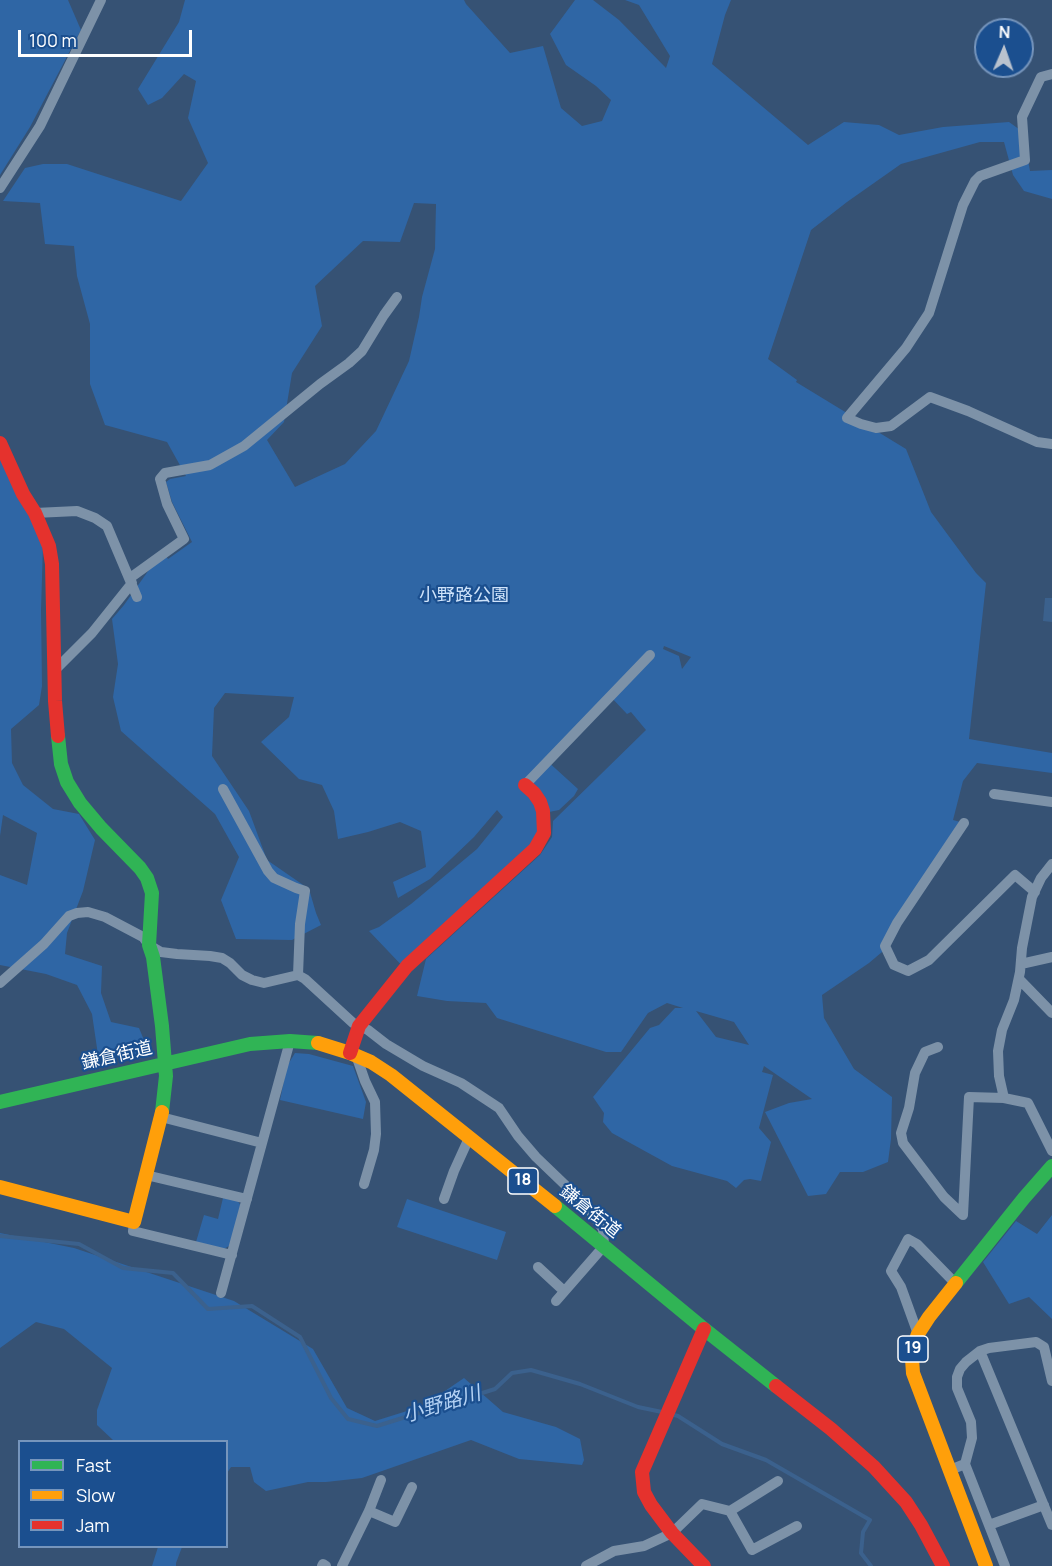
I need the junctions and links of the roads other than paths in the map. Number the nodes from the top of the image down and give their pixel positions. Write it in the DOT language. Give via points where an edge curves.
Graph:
graph roads {
  1 [pos="101,0"];
  2 [pos="1052,74"];
  3 [pos="0,188"];
  4 [pos="398,297"];
  5 [pos="0,444"];
  6 [pos="1052,444"];
  7 [pos="35,513"];
  8 [pos="131,581"];
  9 [pos="137,597"];
  10 [pos="650,655"];
  11 [pos="55,669"];
  12 [pos="525,785"];
  13 [pos="222,789"];
  14 [pos="994,794"];
  15 [pos="1052,802"];
  16 [pos="964,823"];
  17 [pos="1052,864"];
  18 [pos="1035,891"];
  19 [pos="149,945"];
  20 [pos="1052,957"];
  21 [pos="1021,964"];
  22 [pos="297,975"];
  23 [pos="1019,979"];
  24 [pos="0,983"];
  25 [pos="1052,1013"];
  26 [pos="359,1026"];
  27 [pos="290,1041"];
  28 [pos="938,1047"];
  29 [pos="353,1054"];
  30 [pos="165,1063"];
  31 [pos="1004,1098"];
  32 [pos="0,1102"];
  33 [pos="161,1118"];
  34 [pos="469,1138"];
  35 [pos="262,1143"];
  36 [pos="1052,1151"];
  37 [pos="1052,1167"];
  38 [pos="146,1175"];
  39 [pos="364,1184"];
  40 [pos="0,1187"];
  41 [pos="247,1199"];
  42 [pos="444,1199"];
  43 [pos="134,1222"];
  44 [pos="604,1246"];
  45 [pos="232,1255"];
  46 [pos="538,1267"];
  47 [pos="955,1283"];
  48 [pos="564,1291"];
  49 [pos="221,1293"];
  50 [pos="556,1300"];
  51 [pos="704,1329"];
  52 [pos="918,1334"];
  53 [pos="980,1352"];
  54 [pos="1052,1381"];
  55 [pos="965,1464"];
  56 [pos="950,1470"];
  57 [pos="381,1480"];
  58 [pos="778,1481"];
  59 [pos="412,1486"];
  60 [pos="1044,1505"];
  61 [pos="369,1511"];
  62 [pos="730,1511"];
  63 [pos="989,1526"];
  64 [pos="1052,1526"];
  65 [pos="797,1527"];
  66 [pos="672,1533"];
  67 [pos="342,1566"];
  68 [pos="586,1566"];
  69 [pos="704,1566"];
  70 [pos="943,1566"];
  71 [pos="987,1566"];
  72 [pos="1005,1566"];
  1 -- 3 [label="street" via="40,126"];
  2 -- 6 [label="street" via="1041,77 1022,117 1025,160 975,181 963,205 929,314 847,418 876,428 891,426 930,397 1037,442"];
  4 -- 8 [label="street" via="350,363 244,446 210,465 165,473 160,479 162,487 184,539"];
  5 -- 7 [label="main road"];
  7 -- 8 [label="street" via="77,511 107,526"];
  7 -- 11 [label="main road" via="52,564"];
  8 -- 9 [label="street"];
  8 -- 11 [label="street" via="92,633"];
  10 -- 12 [label="street"];
  11 -- 19 [label="main road" via="58,738 67,782 80,803 147,878 152,893"];
  12 -- 26 [label="main road" via="543,811 544,833 535,849 407,966"];
  13 -- 22 [label="street" via="268,871 274,878 305,891"];
  14 -- 15 [label="street"];
  16 -- 18 [label="street" via="885,946 894,965 908,971 929,960 1015,875"];
  17 -- 18 [label="street"];
  18 -- 21 [label="street"];
  19 -- 22 [label="street" via="161,952 222,958 242,975 264,983"];
  19 -- 24 [label="street" via="143,937 105,917 77,912"];
  19 -- 30 [label="main road"];
  20 -- 21 [label="street"];
  21 -- 23 [label="street"];
  22 -- 26 [label="street"];
  23 -- 25 [label="street"];
  23 -- 31 [label="street" via="998,1051"];
  26 -- 29 [label="main road"];
  26 -- 44 [label="street" via="499,1108 536,1157 586,1205 603,1229"];
  27 -- 29 [label="main road, 鎌倉街道 / 18" via="314,1042"];
  27 -- 30 [label="main road, 鎌倉街道 / 18" via="250,1044"];
  27 -- 35 [label="street"];
  28 -- 31 [label="street" via="925,1053 915,1073 901,1133 903,1143 944,1197 963,1215 969,1097"];
  29 -- 34 [label="main road, 鎌倉街道 / 18" via="391,1075"];
  29 -- 39 [label="street" via="375,1102 374,1150"];
  30 -- 32 [label="main road, 鎌倉街道 / 18"];
  30 -- 33 [label="main road"];
  31 -- 36 [label="street" via="1028,1103"];
  33 -- 35 [label="street"];
  33 -- 38 [label="main road"];
  34 -- 42 [label="street"];
  34 -- 44 [label="main road, 鎌倉街道 / 18"];
  35 -- 41 [label="street"];
  37 -- 47 [label="main road, 19"];
  38 -- 41 [label="street"];
  38 -- 43 [label="main road"];
  40 -- 43 [label="main road"];
  41 -- 45 [label="street"];
  43 -- 45 [label="street" via="133,1231"];
  44 -- 48 [label="street"];
  44 -- 51 [label="main road, 鎌倉街道 / 18"];
  45 -- 49 [label="street"];
  46 -- 48 [label="street"];
  47 -- 52 [label="main road, 19"];
  47 -- 52 [label="street" via="908,1239 891,1271"];
  48 -- 50 [label="street"];
  51 -- 66 [label="main road" via="646,1461 642,1481 651,1505"];
  51 -- 70 [label="main road, 鎌倉街道 / 18" via="874,1467 906,1502"];
  52 -- 56 [label="main road, 19" via="913,1373"];
  53 -- 54 [label="street" via="1036,1342 1044,1347"];
  53 -- 55 [label="street" via="966,1362 957,1377 957,1388 971,1422 972,1438"];
  53 -- 60 [label="street"];
  55 -- 56 [label="street"];
  55 -- 63 [label="street"];
  56 -- 71 [label="main road, 19"];
  57 -- 61 [label="street"];
  58 -- 62 [label="street"];
  59 -- 61 [label="street" via="395,1522"];
  60 -- 63 [label="street"];
  60 -- 64 [label="street"];
  61 -- 67 [label="street"];
  62 -- 65 [label="street" via="752,1550"];
  62 -- 66 [label="street" via="702,1504"];
  63 -- 72 [label="street"];
  66 -- 68 [label="street" via="644,1546 614,1551"];
  66 -- 69 [label="main road"];
}
